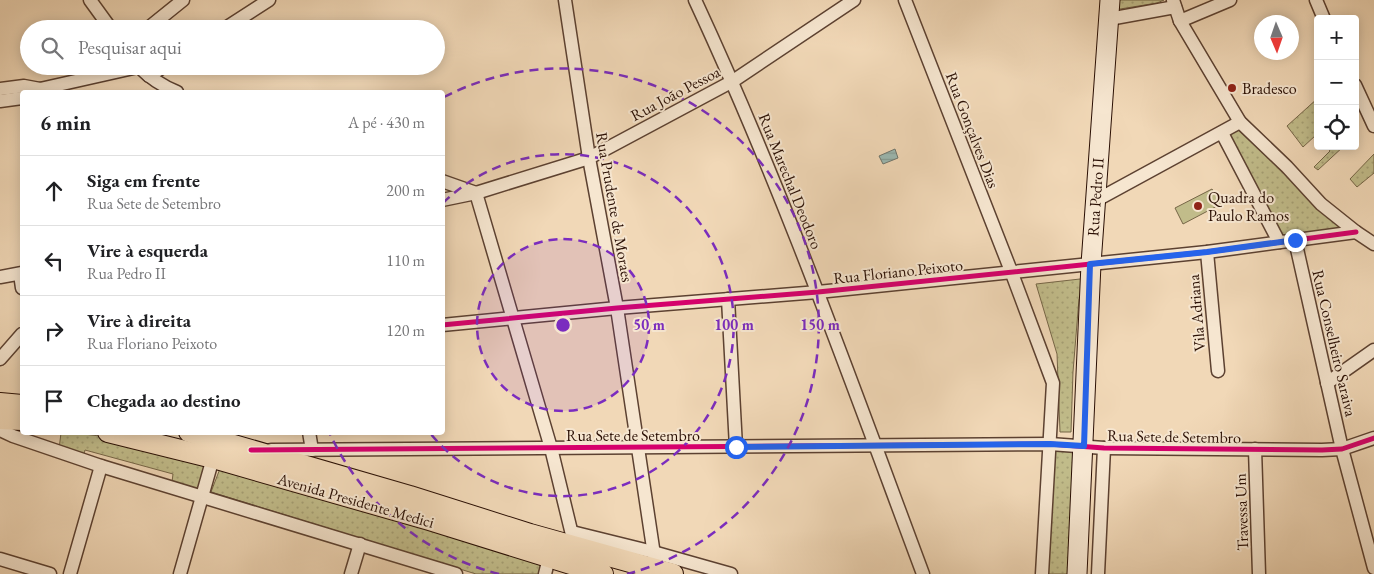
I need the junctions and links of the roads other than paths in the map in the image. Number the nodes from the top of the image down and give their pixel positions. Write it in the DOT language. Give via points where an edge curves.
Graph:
graph roads {
  1 [pos="90,0"];
  2 [pos="184,0"];
  3 [pos="269,0"];
  4 [pos="565,0"];
  5 [pos="695,0"];
  6 [pos="852,0"];
  7 [pos="904,0"];
  8 [pos="1110,0"];
  9 [pos="1230,0"];
  10 [pos="1316,0"];
  11 [pos="1174,3"];
  12 [pos="1322,15"];
  13 [pos="104,20"];
  14 [pos="159,20"];
  15 [pos="238,20"];
  16 [pos="1109,20"];
  17 [pos="1180,21"];
  18 [pos="105,75"];
  19 [pos="149,76"];
  20 [pos="733,80"];
  21 [pos="0,89"];
  22 [pos="36,90"];
  23 [pos="43,90"];
  24 [pos="172,90"];
  25 [pos="1359,94"];
  26 [pos="20,98"];
  27 [pos="0,101"];
  28 [pos="1240,122"];
  29 [pos="1374,126"];
  30 [pos="1222,133"];
  31 [pos="589,158"];
  32 [pos="445,183"];
  33 [pos="476,193"];
  34 [pos="445,199"];
  35 [pos="1095,201"];
  36 [pos="1356,232"];
  37 [pos="1295,240"];
  38 [pos="1279,242"];
  39 [pos="1374,244"];
  40 [pos="1207,252"];
  41 [pos="1090,264"];
  42 [pos="1011,271"];
  43 [pos="20,274"];
  44 [pos="0,277"];
  45 [pos="818,292"];
  46 [pos="728,299"];
  47 [pos="617,308"];
  48 [pos="515,319"];
  49 [pos="445,326"];
  50 [pos="20,336"];
  51 [pos="1374,350"];
  52 [pos="0,359"];
  53 [pos="1218,370"];
  54 [pos="1326,383"];
  55 [pos="12,412"];
  56 [pos="134,435"];
  57 [pos="199,435"];
  58 [pos="310,435"];
  59 [pos="1374,438"];
  60 [pos="177,440"];
  61 [pos="1050,444"];
  62 [pos="637,446"];
  63 [pos="1084,446"];
  64 [pos="736,447"];
  65 [pos="876,447"];
  66 [pos="551,448"];
  67 [pos="1104,448"];
  68 [pos="1255,449"];
  69 [pos="1342,449"];
  70 [pos="251,450"];
  71 [pos="312,450"];
  72 [pos="213,458"];
  73 [pos="101,466"];
  74 [pos="202,497"];
  75 [pos="573,539"];
  76 [pos="360,544"];
  77 [pos="0,560"];
  78 [pos="661,565"];
  79 [pos="547,566"];
  80 [pos="1374,568"];
  81 [pos="50,574"];
  82 [pos="70,574"];
  83 [pos="180,574"];
  84 [pos="351,574"];
  85 [pos="456,574"];
  86 [pos="603,574"];
  87 [pos="731,574"];
  88 [pos="923,574"];
  89 [pos="1042,574"];
  90 [pos="1077,574"];
  91 [pos="1098,574"];
  92 [pos="1259,574"];
  1 -- 13 [label="street"];
  2 -- 14 [label="street"];
  3 -- 15 [label="street"];
  4 -- 31 [label="street, Rua Prudente de Moraes"];
  5 -- 20 [label="street, Rua Marechal Deodoro"];
  6 -- 20 [label="street, Rua João Pessoa"];
  7 -- 42 [label="street, Rua Gonçalves Dias"];
  8 -- 16 [label="street, Rua Pedro II"];
  9 -- 17 [label="street"];
  10 -- 12 [label="street"];
  11 -- 16 [label="street"];
  11 -- 17 [label="street"];
  16 -- 35 [label="street, Rua Pedro II"];
  17 -- 28 [label="street"];
  18 -- 23 [label="street"];
  19 -- 24 [label="street"];
  20 -- 31 [label="street, Rua João Pessoa"];
  20 -- 45 [label="street, Rua Marechal Deodoro"];
  21 -- 22 [label="street" via="24,86"];
  25 -- 29 [label="street"];
  26 -- 27 [label="street"];
  28 -- 30 [label="street"];
  28 -- 36 [label="street" via="1321,204"];
  30 -- 35 [label="street"];
  30 -- 38 [label="street"];
  31 -- 33 [label="street, Rua João Pessoa"];
  31 -- 47 [label="street, Rua Prudente de Moraes"];
  32 -- 33 [label="street"];
  33 -- 34 [label="street, Rua João Pessoa"];
  33 -- 48 [label="street"];
  35 -- 41 [label="street, Rua Pedro II"];
  36 -- 37 [label="street, Rua Floriano Peixoto"];
  36 -- 39 [label="street"];
  37 -- 38 [label="street, Rua Floriano Peixoto"];
  37 -- 54 [label="street, Rua Conselheiro Saraiva"];
  38 -- 40 [label="street, Rua Floriano Peixoto"];
  40 -- 41 [label="street, Rua Floriano Peixoto"];
  40 -- 53 [label="street, Vila Adriana"];
  41 -- 42 [label="street, Rua Floriano Peixoto"];
  41 -- 63 [label="street, Rua Pedro II"];
  42 -- 45 [label="street, Rua Floriano Peixoto"];
  42 -- 61 [label="street, Rua Gonçalves Dias" via="1053,383"];
  43 -- 44 [label="street"];
  45 -- 46 [label="street, Rua Floriano Peixoto"];
  45 -- 65 [label="street, Rua Marechal Deodoro"];
  46 -- 47 [label="street, Rua Floriano Peixoto"];
  46 -- 64 [label="street"];
  47 -- 48 [label="street, Rua Floriano Peixoto"];
  47 -- 62 [label="street, Rua Prudente de Moraes"];
  48 -- 49 [label="street, Rua Floriano Peixoto"];
  48 -- 66 [label="street"];
  50 -- 52 [label="street"];
  51 -- 54 [label="street"];
  54 -- 69 [label="street, Rua Conselheiro Saraiva"];
  55 -- 73 [label="street" via="13,436"];
  56 -- 60 [label="main road, Avenida Presidente Medici"];
  57 -- 70 [label="main road, Avenida Presidente Medici"];
  58 -- 71 [label="street"];
  59 -- 69 [label="street, Rua Sete de Setembro"];
  60 -- 72 [label="main road, Avenida Presidente Medici"];
  61 -- 63 [label="street, Rua Sete de Setembro"];
  61 -- 65 [label="street, Rua Sete de Setembro"];
  61 -- 89 [label="street, Rua Gonçalves Dias"];
  62 -- 64 [label="street, Rua Sete de Setembro"];
  62 -- 66 [label="street, Rua Sete de Setembro"];
  62 -- 78 [label="street, Rua Prudente de Moraes"];
  63 -- 67 [label="street, Rua Sete de Setembro"];
  63 -- 90 [label="street, Rua Pedro II"];
  64 -- 65 [label="street, Rua Sete de Setembro"];
  65 -- 88 [label="street, Rua Marechal Deodoro"];
  66 -- 71 [label="street, Rua Sete de Setembro"];
  66 -- 75 [label="street"];
  67 -- 68 [label="street, Rua Sete de Setembro"];
  67 -- 91 [label="street"];
  68 -- 69 [label="street, Rua Sete de Setembro"];
  68 -- 92 [label="street, Travessa Um"];
  69 -- 80 [label="street, Rua Conselheiro Saraiva"];
  70 -- 71 [label="street, Rua Sete de Setembro"];
  70 -- 75 [label="main road, Avenida Presidente Medici"];
  72 -- 74 [label="street"];
  72 -- 79 [label="main road, Avenida Presidente Medici" via="429,520"];
  73 -- 74 [label="street"];
  73 -- 82 [label="street"];
  74 -- 76 [label="street"];
  74 -- 83 [label="street"];
  75 -- 78 [label="main road, Avenida Presidente Medici"];
  76 -- 84 [label="street"];
  76 -- 85 [label="street"];
  77 -- 81 [label="street"];
  78 -- 87 [label="street"];
  79 -- 86 [label="main road, Avenida Presidente Medici"];
}
